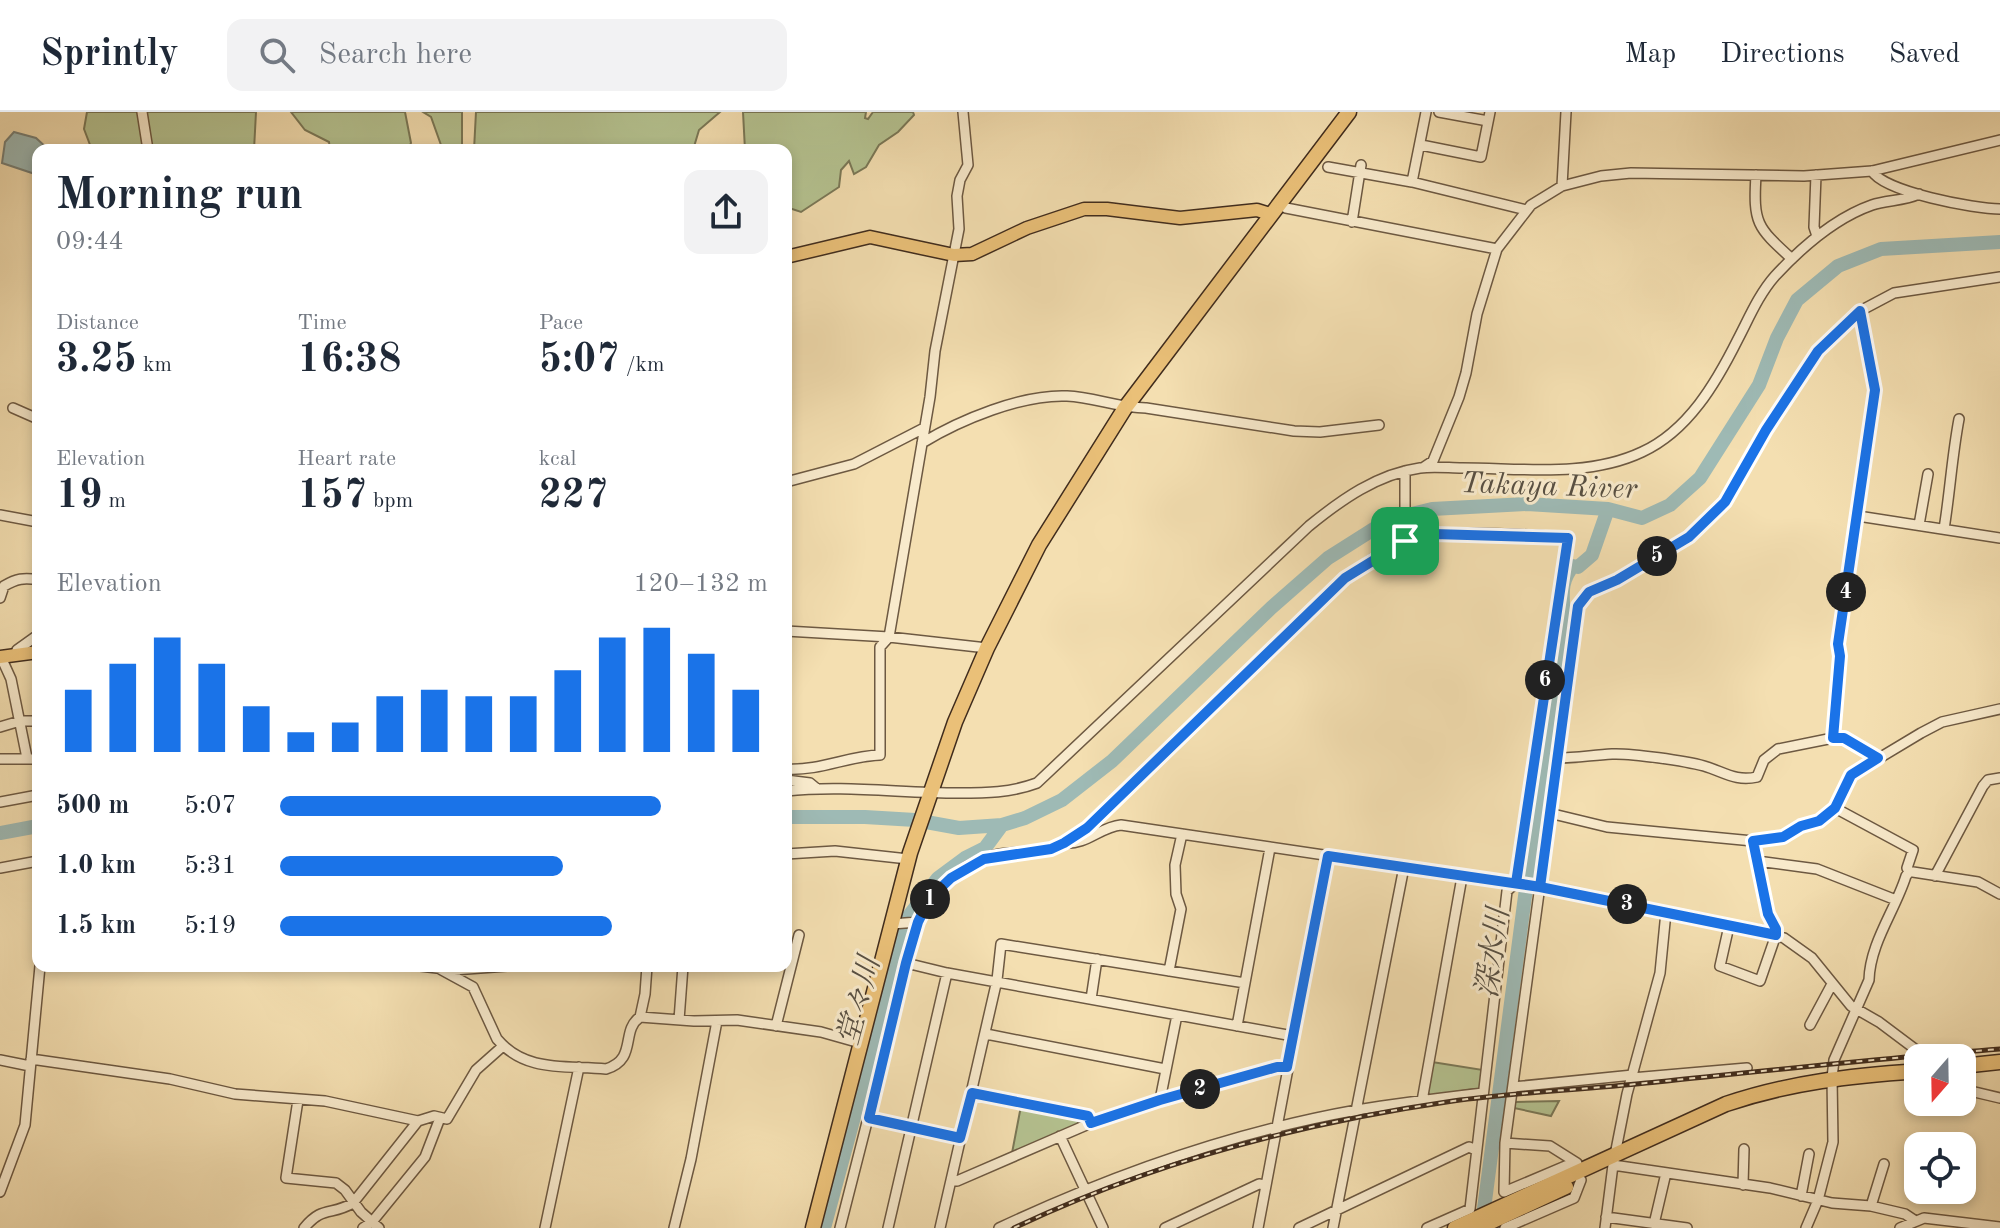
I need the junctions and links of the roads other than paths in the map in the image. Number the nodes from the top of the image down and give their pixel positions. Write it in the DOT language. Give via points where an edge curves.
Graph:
graph roads {
  1 [pos="142,112"];
  2 [pos="963,112"];
  3 [pos="1349,112"];
  4 [pos="1426,112"];
  5 [pos="1439,112"];
  6 [pos="1566,112"];
  7 [pos="1489,117"];
  8 [pos="2000,140"];
  9 [pos="147,144"];
  10 [pos="1421,145"];
  11 [pos="1328,167"];
  12 [pos="1360,169"];
  13 [pos="1872,171"];
  14 [pos="1756,175"];
  15 [pos="1816,175"];
  16 [pos="1412,182"];
  17 [pos="1562,186"];
  18 [pos="1919,194"];
  19 [pos="1274,209"];
  20 [pos="2000,209"];
  21 [pos="1526,210"];
  22 [pos="1352,222"];
  23 [pos="1817,236"];
  24 [pos="1497,249"];
  25 [pos="954,255"];
  26 [pos="792,256"];
  27 [pos="1792,259"];
  28 [pos="2000,277"];
  29 [pos="1860,311"];
  30 [pos="13,408"];
  31 [pos="1125,408"];
  32 [pos="32,416"];
  33 [pos="1959,419"];
  34 [pos="1379,425"];
  35 [pos="924,428"];
  36 [pos="922,443"];
  37 [pos="1422,468"];
  38 [pos="1405,474"];
  39 [pos="1928,474"];
  40 [pos="792,480"];
  41 [pos="0,515"];
  42 [pos="1858,516"];
  43 [pos="32,521"];
  44 [pos="1919,525"];
  45 [pos="1944,529"];
  46 [pos="2000,538"];
  47 [pos="1405,539"];
  48 [pos="32,579"];
  49 [pos="0,598"];
  50 [pos="792,631"];
  51 [pos="889,637"];
  52 [pos="32,639"];
  53 [pos="987,648"];
  54 [pos="32,653"];
  55 [pos="18,655"];
  56 [pos="1,657"];
  57 [pos="2000,709"];
  58 [pos="20,721"];
  59 [pos="32,721"];
  60 [pos="0,727"];
  61 [pos="1833,738"];
  62 [pos="32,755"];
  63 [pos="32,758"];
  64 [pos="1557,758"];
  65 [pos="1878,758"];
  66 [pos="0,759"];
  67 [pos="792,769"];
  68 [pos="2000,778"];
  69 [pos="792,781"];
  70 [pos="816,788"];
  71 [pos="792,790"];
  72 [pos="928,794"];
  73 [pos="32,796"];
  74 [pos="0,802"];
  75 [pos="1835,808"];
  76 [pos="1549,813"];
  77 [pos="1182,834"];
  78 [pos="1753,841"];
  79 [pos="1064,843"];
  80 [pos="1270,848"];
  81 [pos="792,854"];
  82 [pos="909,856"];
  83 [pos="1328,856"];
  84 [pos="1757,861"];
  85 [pos="32,862"];
  86 [pos="1404,867"];
  87 [pos="0,868"];
  88 [pos="1909,872"];
  89 [pos="1935,876"];
  90 [pos="1462,877"];
  91 [pos="1516,883"];
  92 [pos="1540,887"];
  93 [pos="2000,894"];
  94 [pos="1896,900"];
  95 [pos="1666,912"];
  96 [pos="895,923"];
  97 [pos="914,923"];
  98 [pos="1729,926"];
  99 [pos="799,935"];
  100 [pos="1776,935"];
  101 [pos="1097,959"];
  102 [pos="792,963"];
  103 [pos="906,963"];
  104 [pos="1169,971"];
  105 [pos="39,972"];
  106 [pos="446,972"];
  107 [pos="647,972"];
  108 [pos="683,972"];
  109 [pos="790,972"];
  110 [pos="947,973"];
  111 [pos="997,980"];
  112 [pos="1245,983"];
  113 [pos="1832,984"];
  114 [pos="1091,999"];
  115 [pos="1857,1010"];
  116 [pos="1177,1015"];
  117 [pos="640,1017"];
  118 [pos="679,1020"];
  119 [pos="717,1021"];
  120 [pos="1810,1025"];
  121 [pos="776,1026"];
  122 [pos="1237,1026"];
  123 [pos="986,1034"];
  124 [pos="1293,1036"];
  125 [pos="860,1043"];
  126 [pos="1908,1044"];
  127 [pos="503,1046"];
  128 [pos="0,1060"];
  129 [pos="30,1062"];
  130 [pos="2000,1062"];
  131 [pos="1976,1065"];
  132 [pos="579,1067"];
  133 [pos="1287,1067"];
  134 [pos="1747,1068"];
  135 [pos="1165,1069"];
  136 [pos="2000,1072"];
  137 [pos="1904,1073"];
  138 [pos="1976,1074"];
  139 [pos="1632,1077"];
  140 [pos="1904,1079"];
  141 [pos="1832,1082"];
  142 [pos="1513,1087"];
  143 [pos="1976,1092"];
  144 [pos="972,1093"];
  145 [pos="1483,1093"];
  146 [pos="2000,1098"];
  147 [pos="298,1100"];
  148 [pos="1160,1100"];
  149 [pos="1422,1101"];
  150 [pos="1355,1110"];
  151 [pos="440,1118"];
  152 [pos="869,1118"];
  153 [pos="418,1121"];
  154 [pos="1091,1123"];
  155 [pos="912,1127"];
  156 [pos="1276,1129"];
  157 [pos="1060,1136"];
  158 [pos="960,1138"];
  159 [pos="1505,1143"];
  160 [pos="1744,1149"];
  161 [pos="1476,1150"];
  162 [pos="1809,1154"];
  163 [pos="1614,1160"];
  164 [pos="1884,1164"];
  165 [pos="1581,1170"];
  166 [pos="1666,1173"];
  167 [pos="952,1181"];
  168 [pos="1265,1185"];
  169 [pos="1743,1185"];
  170 [pos="1085,1190"];
  171 [pos="0,1192"];
  172 [pos="1801,1196"];
  173 [pos="1818,1200"];
  174 [pos="353,1203"];
  175 [pos="1871,1206"];
  176 [pos="1337,1210"];
  177 [pos="1500,1218"];
  178 [pos="1914,1220"];
  179 [pos="1606,1223"];
  180 [pos="1475,1224"];
  181 [pos="1654,1224"];
  182 [pos="812,1225"];
  183 [pos="372,1226"];
  184 [pos="2000,1227"];
  185 [pos="304,1228"];
  186 [pos="545,1228"];
  187 [pos="674,1228"];
  188 [pos="840,1228"];
  189 [pos="888,1228"];
  190 [pos="940,1228"];
  191 [pos="999,1228"];
  192 [pos="1103,1228"];
  193 [pos="1165,1228"];
  194 [pos="1258,1228"];
  195 [pos="1299,1228"];
  196 [pos="1333,1228"];
  197 [pos="1427,1228"];
  198 [pos="1455,1228"];
  199 [pos="1687,1228"];
  200 [pos="1806,1228"];
  201 [pos="1900,1228"];
  1 -- 9 [label="street"];
  2 -- 25 [label="street" via="968,165 957,196"];
  3 -- 19 [label="highway"];
  4 -- 10 [label="street"];
  5 -- 7 [label="street"];
  6 -- 17 [label="street"];
  7 -- 10 [label="street" via="1481,157"];
  8 -- 13 [label="street"];
  10 -- 16 [label="street"];
  11 -- 12 [label="street"];
  12 -- 16 [label="street"];
  12 -- 22 [label="street"];
  13 -- 15 [label="street"];
  13 -- 18 [label="street" via="1877,179"];
  14 -- 15 [label="street"];
  14 -- 17 [label="street" via="1631,173"];
  14 -- 27 [label="street" via="1757,221 1764,235"];
  15 -- 23 [label="street"];
  16 -- 21 [label="street"];
  17 -- 21 [label="street"];
  18 -- 20 [label="street"];
  18 -- 23 [label="street" via="1871,205"];
  19 -- 22 [label="street"];
  19 -- 25 [label="main road" via="1180,218 1084,209 972,254"];
  19 -- 31 [label="highway"];
  21 -- 24 [label="street"];
  22 -- 24 [label="street"];
  23 -- 27 [label="street"];
  24 -- 37 [label="street" via="1459,397 1433,461"];
  25 -- 26 [label="main road" via="870,237"];
  25 -- 35 [label="street"];
  27 -- 37 [label="street" via="1755,305 1707,394 1659,443 1618,461 1558,470"];
  28 -- 29 [label="street" via="1894,293"];
  29 -- 42 [label="street" via="1875,390"];
  29 -- 64 [label="street" via="1818,351 1725,502 1689,537 1589,592 1578,606"];
  30 -- 32 [label="street"];
  31 -- 34 [label="street" via="1294,431"];
  31 -- 36 [label="street" via="1049,396 998,408"];
  31 -- 53 [label="highway" via="1039,545"];
  33 -- 45 [label="street"];
  35 -- 36 [label="street"];
  35 -- 40 [label="street" via="854,464"];
  36 -- 51 [label="street"];
  37 -- 38 [label="street"];
  38 -- 47 [label="street"];
  38 -- 72 [label="street" via="1340,500 1309,526 1037,783 1003,793"];
  39 -- 44 [label="street"];
  41 -- 43 [label="street"];
  42 -- 44 [label="street"];
  42 -- 61 [label="street" via="1838,644"];
  44 -- 45 [label="street"];
  45 -- 46 [label="street"];
  47 -- 79 [label="street" via="1345,578 1107,811"];
  47 -- 91 [label="street" via="1434,534 1568,538"];
  48 -- 49 [label="street" via="4,586"];
  50 -- 51 [label="street"];
  51 -- 53 [label="street"];
  51 -- 67 [label="street" via="880,647 880,755"];
  52 -- 55 [label="street" via="17,650"];
  53 -- 72 [label="highway"];
  54 -- 55 [label="main road"];
  55 -- 56 [label="main road"];
  56 -- 58 [label="street"];
  57 -- 65 [label="street" via="1942,722"];
  58 -- 59 [label="street"];
  58 -- 60 [label="street"];
  58 -- 62 [label="street"];
  61 -- 64 [label="street" via="1778,749 1764,760 1757,777 1746,780 1705,767 1616,754"];
  61 -- 65 [label="street" via="1844,738"];
  63 -- 66 [label="street"];
  64 -- 76 [label="street"];
  65 -- 75 [label="street" via="1851,775"];
  68 -- 89 [label="street" via="1983,786"];
  69 -- 70 [label="street"];
  70 -- 71 [label="street"];
  70 -- 72 [label="street"];
  72 -- 82 [label="highway"];
  73 -- 74 [label="street"];
  75 -- 78 [label="street" via="1783,837"];
  75 -- 88 [label="street" via="1913,850"];
  76 -- 78 [label="street" via="1607,827"];
  76 -- 92 [label="street"];
  77 -- 79 [label="street" via="1121,825 1082,842"];
  77 -- 80 [label="street"];
  77 -- 104 [label="street" via="1175,865 1181,909"];
  78 -- 84 [label="street"];
  79 -- 97 [label="street" via="999,855 967,868 936,891"];
  80 -- 83 [label="street"];
  80 -- 112 [label="street"];
  81 -- 82 [label="street"];
  82 -- 96 [label="highway"];
  83 -- 86 [label="street"];
  83 -- 124 [label="street"];
  84 -- 94 [label="street" via="1817,869"];
  84 -- 100 [label="street"];
  85 -- 87 [label="street"];
  86 -- 90 [label="street"];
  86 -- 150 [label="street"];
  88 -- 89 [label="street"];
  88 -- 94 [label="street"];
  89 -- 93 [label="street" via="1978,882"];
  90 -- 91 [label="street"];
  90 -- 149 [label="street"];
  91 -- 92 [label="street"];
  91 -- 145 [label="street" via="1507,891"];
  92 -- 95 [label="street"];
  92 -- 142 [label="street"];
  94 -- 115 [label="street"];
  95 -- 98 [label="street"];
  95 -- 139 [label="street" via="1660,973"];
  96 -- 97 [label="street"];
  96 -- 125 [label="highway"];
  97 -- 103 [label="street"];
  98 -- 100 [label="street"];
  98 -- 100 [label="street" via="1720,966 1760,981"];
  99 -- 102 [label="street"];
  100 -- 113 [label="street" via="1812,958"];
  101 -- 104 [label="street"];
  101 -- 111 [label="street" via="1001,944"];
  101 -- 114 [label="street"];
  103 -- 110 [label="street"];
  103 -- 152 [label="street"];
  104 -- 112 [label="street"];
  105 -- 129 [label="street"];
  106 -- 127 [label="street" via="473,987"];
  107 -- 117 [label="street"];
  108 -- 118 [label="street"];
  109 -- 121 [label="street"];
  110 -- 111 [label="street"];
  110 -- 155 [label="street"];
  111 -- 114 [label="street"];
  111 -- 123 [label="street"];
  112 -- 122 [label="street"];
  113 -- 115 [label="street"];
  113 -- 120 [label="street"];
  114 -- 116 [label="street"];
  115 -- 126 [label="street"];
  115 -- 141 [label="street" via="1834,1060"];
  116 -- 122 [label="street"];
  116 -- 135 [label="street"];
  117 -- 118 [label="street"];
  117 -- 132 [label="street" via="633,1023 626,1056 617,1065"];
  118 -- 119 [label="street"];
  119 -- 121 [label="street"];
  119 -- 187 [label="street"];
  121 -- 125 [label="street"];
  122 -- 124 [label="street"];
  123 -- 135 [label="street"];
  123 -- 144 [label="street"];
  124 -- 133 [label="street"];
  125 -- 182 [label="highway"];
  127 -- 132 [label="street" via="532,1064"];
  127 -- 151 [label="street" via="476,1070 447,1119"];
  128 -- 129 [label="street"];
  129 -- 147 [label="street"];
  129 -- 171 [label="street" via="25,1125"];
  130 -- 131 [label="highway"];
  132 -- 186 [label="street"];
  133 -- 148 [label="street"];
  133 -- 156 [label="street"];
  134 -- 139 [label="street"];
  135 -- 148 [label="street"];
  136 -- 138 [label="highway"];
  137 -- 141 [label="highway"];
  139 -- 142 [label="street"];
  139 -- 163 [label="street"];
  140 -- 141 [label="highway"];
  141 -- 163 [label="highway" via="1768,1099"];
  141 -- 173 [label="street" via="1833,1142"];
  142 -- 159 [label="street"];
  143 -- 146 [label="street"];
  144 -- 154 [label="street" via="1088,1116"];
  144 -- 158 [label="street"];
  145 -- 149 [label="street"];
  145 -- 161 [label="street"];
  147 -- 153 [label="street"];
  147 -- 174 [label="street" via="286,1178 336,1183"];
  148 -- 154 [label="street"];
  149 -- 150 [label="street"];
  150 -- 156 [label="street"];
  150 -- 176 [label="street"];
  151 -- 153 [label="street"];
  151 -- 183 [label="street" via="425,1157"];
  152 -- 155 [label="street"];
  152 -- 188 [label="street"];
  153 -- 174 [label="street"];
  154 -- 157 [label="street"];
  155 -- 158 [label="street"];
  155 -- 189 [label="street"];
  156 -- 168 [label="street"];
  156 -- 170 [label="street" via="1198,1149"];
  157 -- 167 [label="street"];
  157 -- 170 [label="street"];
  158 -- 167 [label="street"];
  159 -- 165 [label="street" via="1550,1146"];
  159 -- 165 [label="street" via="1504,1192"];
  160 -- 169 [label="street"];
  161 -- 176 [label="street" via="1469,1147"];
  161 -- 197 [label="street" via="1470,1209"];
  162 -- 172 [label="street"];
  163 -- 165 [label="highway"];
  163 -- 166 [label="street"];
  163 -- 179 [label="street"];
  164 -- 175 [label="street"];
  165 -- 177 [label="highway"];
  166 -- 169 [label="street"];
  166 -- 181 [label="street"];
  167 -- 190 [label="street"];
  168 -- 193 [label="street"];
  168 -- 194 [label="street"];
  169 -- 172 [label="street"];
  170 -- 191 [label="street"];
  170 -- 192 [label="street"];
  172 -- 173 [label="street"];
  173 -- 175 [label="street"];
  173 -- 200 [label="street"];
  174 -- 183 [label="street"];
  174 -- 185 [label="street" via="322,1211"];
  175 -- 178 [label="street"];
  176 -- 195 [label="street"];
  176 -- 196 [label="street"];
  177 -- 180 [label="highway"];
  178 -- 184 [label="street"];
  178 -- 201 [label="street"];
  179 -- 181 [label="street"];
  180 -- 198 [label="highway"];
  181 -- 199 [label="street"];
}
